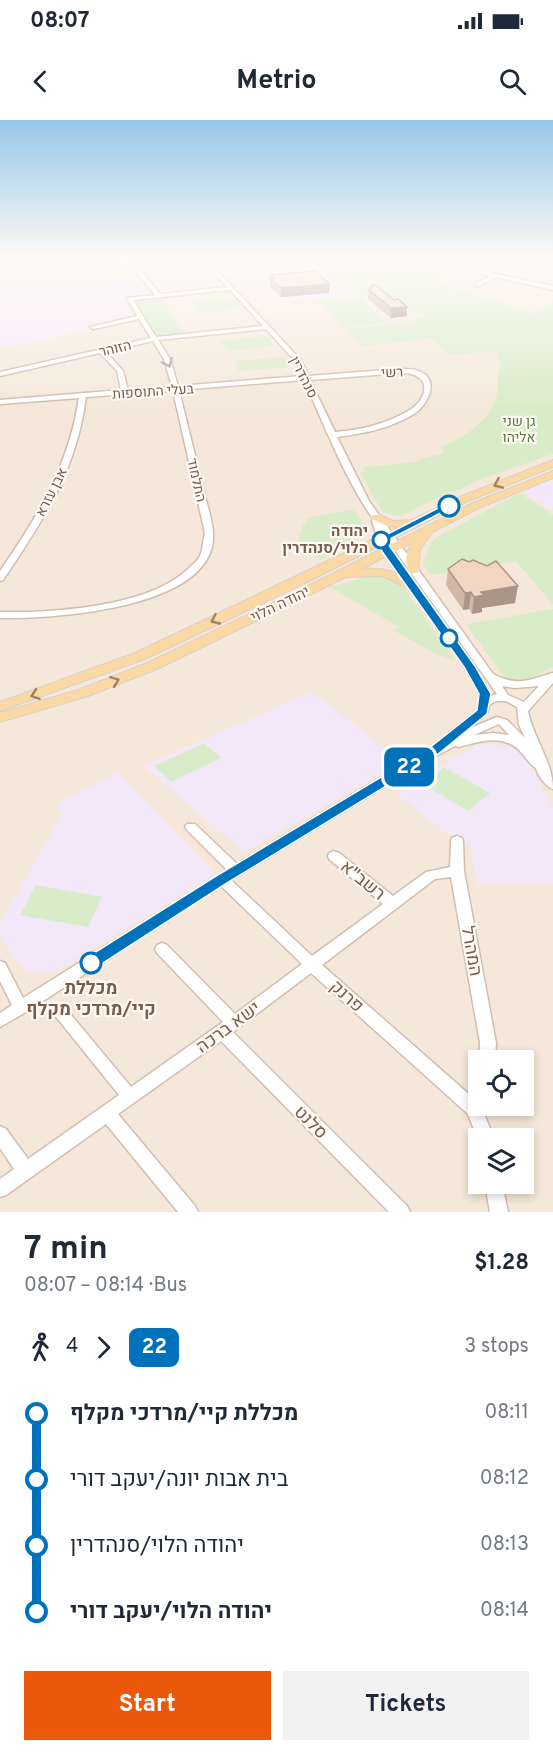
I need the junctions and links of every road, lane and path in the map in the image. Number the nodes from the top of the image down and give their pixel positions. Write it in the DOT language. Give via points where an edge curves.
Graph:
graph roads {
  1 [pos="135,309"];
  2 [pos="251,309"];
  3 [pos="140,317"];
  4 [pos="93,327"];
  5 [pos="268,327"];
  6 [pos="154,339"];
  7 [pos="102,351"];
  8 [pos="0,374"];
  9 [pos="307,379"];
  10 [pos="177,389"];
  11 [pos="125,393"];
  12 [pos="83,397"];
  13 [pos="0,402"];
  14 [pos="332,435"];
  15 [pos="553,463"];
  16 [pos="553,474"];
  17 [pos="376,517"];
  18 [pos="421,520"];
  19 [pos="434,527"];
  20 [pos="388,543"];
  21 [pos="414,570"];
  22 [pos="0,578"];
  23 [pos="331,579"];
  24 [pos="412,585"];
  25 [pos="0,615"];
  26 [pos="486,674"];
  27 [pos="553,676"];
  28 [pos="540,680"];
  29 [pos="506,698"];
  30 [pos="483,707"];
  31 [pos="523,712"];
  32 [pos="1,715"];
  33 [pos="500,722"];
  34 [pos="439,750"];
  35 [pos="537,764"];
  36 [pos="546,774"];
  37 [pos="553,785"];
  38 [pos="191,826"];
  39 [pos="458,841"];
  40 [pos="334,856"];
  41 [pos="236,871"];
  42 [pos="457,871"];
  43 [pos="222,879"];
  44 [pos="393,904"];
  45 [pos="162,949"];
  46 [pos="312,965"];
  47 [pos="0,967"];
  48 [pos="21,1008"];
  49 [pos="62,1014"];
  50 [pos="0,1021"];
  51 [pos="228,1028"];
  52 [pos="488,1050"];
  53 [pos="130,1097"];
  54 [pos="468,1097"];
  55 [pos="107,1113"];
  56 [pos="0,1134"];
  57 [pos="26,1171"];
  58 [pos="0,1189"];
  59 [pos="496,1194"];
  60 [pos="189,1212"];
  61 [pos="401,1212"];
  62 [pos="499,1212"];
  1 -- 3 [label="street, התלמוד"];
  2 -- 5 [label="street, סנהדרין"];
  3 -- 4 [label="street"];
  3 -- 6 [label="street, התלמוד"];
  5 -- 6 [label="street, הזוהר"];
  5 -- 9 [label="street, סנהדרין" via="291,351"];
  6 -- 7 [label="street, הזוהר"];
  6 -- 10 [label="street, התלמוד, one-way" via="167,359"];
  7 -- 8 [label="street, הזוהר"];
  7 -- 11 [label="street" via="120,371"];
  9 -- 10 [label="street, בעלי התוספות"];
  9 -- 14 [label="street, סנהדרין"];
  9 -- 14 [label="street, רשי" via="407,371 417,372 425,379 424,400 409,414 373,427"];
  10 -- 11 [label="street, בעלי התוספות"];
  10 -- 25 [label="street, התלמוד" via="209,534 204,559 174,584 121,603 55,614"];
  11 -- 12 [label="street, בעלי התוספות"];
  12 -- 13 [label="street, בעלי התוספות"];
  12 -- 22 [label="street, אבן עזרא" via="79,424 62,474"];
  14 -- 17 [label="street, סנהדרין"];
  15 -- 18 [label="main road, יהודה הלוי, one-way" via="492,486"];
  16 -- 19 [label="main road, יהודה הלוי" via="505,492"];
  17 -- 18 [label="main road" via="395,524"];
  17 -- 20 [label="street, סנהדרין"];
  18 -- 20 [label="main road, יהודה הלוי"];
  19 -- 20 [label="main road, יהודה הלוי"];
  19 -- 21 [label="main road" via="413,550"];
  20 -- 21 [label="street"];
  20 -- 23 [label="main road, יהודה הלוי"];
  20 -- 24 [label="street"];
  20 -- 32 [label="main road, יהודה הלוי, one-way"];
  21 -- 26 [label="street"];
  23 -- 24 [label="main road" via="374,571"];
  32 -- 23 [label="main road, יהודה הלוי, one-way" via="83,693 152,666"];
  24 -- 30 [label="street" via="469,666 485,694"];
  26 -- 28 [label="street" via="514,686"];
  26 -- 29 [label="street"];
  27 -- 28 [label="street"];
  27 -- 31 [label="street"];
  28 -- 29 [label="street"];
  29 -- 30 [label="street" via="492,698"];
  29 -- 31 [label="street" via="518,703"];
  30 -- 33 [label="street"];
  30 -- 34 [label="street"];
  31 -- 33 [label="street" via="516,721"];
  31 -- 36 [label="street"];
  33 -- 34 [label="street" via="483,726"];
  33 -- 35 [label="street" via="515,732"];
  34 -- 35 [label="street" via="483,736 498,736 524,746"];
  34 -- 41 [label="street"];
  35 -- 36 [label="street"];
  36 -- 37 [label="street"];
  38 -- 41 [label="street"];
  39 -- 42 [label="street, המהרל"];
  40 -- 44 [label="street, רשב\"א"];
  41 -- 43 [label="street"];
  42 -- 44 [label="street, ישא ברכה" via="431,875"];
  42 -- 52 [label="street, המהרל"];
  43 -- 46 [label="street, פרנק"];
  43 -- 48 [label="street"];
  44 -- 46 [label="street, ישא ברכה"];
  45 -- 51 [label="street, סלנט"];
  46 -- 51 [label="street, ישא ברכה"];
  46 -- 54 [label="street, פרנק"];
  47 -- 48 [label="street"];
  48 -- 50 [label="street"];
  49 -- 53 [label="street"];
  51 -- 53 [label="street, ישא ברכה"];
  51 -- 61 [label="street, סלנט"];
  53 -- 55 [label="street, ישא ברכה"];
  55 -- 57 [label="street, ישא ברכה"];
  55 -- 60 [label="street"];
  56 -- 57 [label="street"];
  57 -- 58 [label="street, ישא ברכה"];
  59 -- 62 [label="street"];
}
